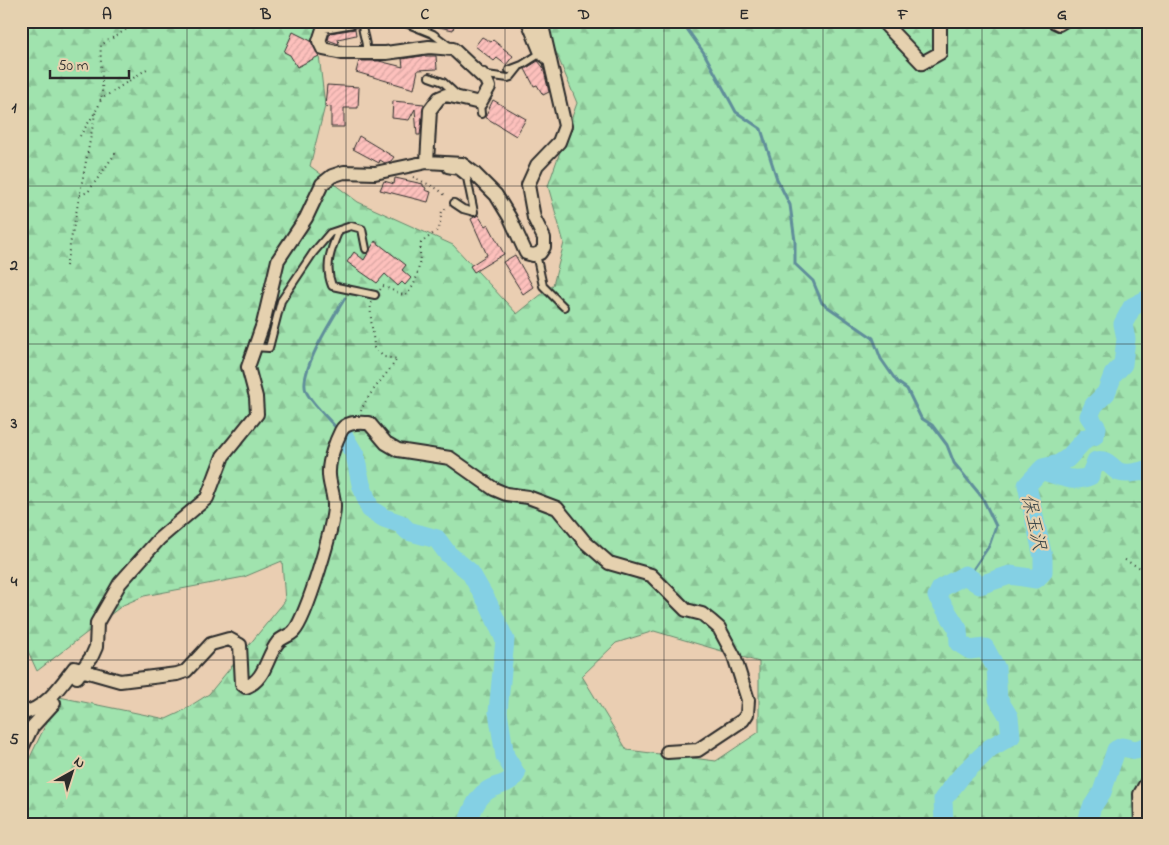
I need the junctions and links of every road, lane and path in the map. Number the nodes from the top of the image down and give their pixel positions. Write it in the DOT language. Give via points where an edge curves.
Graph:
graph roads {
  1 [pos="140,21"];
  2 [pos="353,21"];
  3 [pos="362,21"];
  4 [pos="402,21"];
  5 [pos="528,21"];
  6 [pos="542,21"];
  7 [pos="882,21"];
  8 [pos="940,21"];
  9 [pos="1053,21"];
  10 [pos="1064,21"];
  11 [pos="453,49"];
  12 [pos="366,53"];
  13 [pos="544,55"];
  14 [pos="471,66"];
  15 [pos="150,67"];
  16 [pos="518,67"];
  17 [pos="509,70"];
  18 [pos="429,77"];
  19 [pos="460,98"];
  20 [pos="100,100"];
  21 [pos="96,109"];
  22 [pos="80,136"];
  23 [pos="116,151"];
  24 [pos="427,162"];
  25 [pos="448,162"];
  26 [pos="411,176"];
  27 [pos="80,196"];
  28 [pos="454,203"];
  29 [pos="339,230"];
  30 [pos="366,249"];
  31 [pos="536,254"];
  32 [pos="66,266"];
  33 [pos="375,295"];
  34 [pos="564,307"];
  35 [pos="254,346"];
  36 [pos="360,423"];
  37 [pos="1125,560"];
  38 [pos="1148,572"];
  39 [pos="82,671"];
  40 [pos="21,714"];
  41 [pos="21,750"];
  42 [pos="667,752"];
  43 [pos="1148,780"];
  44 [pos="1141,824"];
  1 -- 20 [label="path" via="101,45"];
  2 -- 12 [label="street" via="324,26 320,31 320,46 328,51"];
  3 -- 12 [label="lane"];
  4 -- 11 [label="lane" via="433,34"];
  5 -- 13 [label="street"];
  6 -- 13 [label="street"];
  7 -- 8 [label="street" via="922,63 940,53"];
  9 -- 10 [label="street" via="1059,24"];
  11 -- 12 [label="street" via="428,47"];
  11 -- 14 [label="street"];
  13 -- 16 [label="lane"];
  13 -- 31 [label="street" via="556,77 565,126 559,142 537,165 528,185 534,218 544,238 544,247"];
  14 -- 16 [label="lane" via="475,63 487,75 508,78"];
  14 -- 19 [label="street" via="489,87 480,109"];
  15 -- 20 [label="path"];
  16 -- 17 [label="lane"];
  18 -- 19 [label="lane" via="443,82"];
  19 -- 24 [label="street" via="446,95 439,98 430,110"];
  20 -- 21 [label="path"];
  21 -- 22 [label="path"];
  21 -- 27 [label="path"];
  23 -- 27 [label="path" via="88,192"];
  24 -- 25 [label="street"];
  24 -- 35 [label="street" via="375,173 344,172 322,184 306,218 278,260 263,324"];
  25 -- 28 [label="lane" via="447,169 458,171 467,178 474,212"];
  25 -- 31 [label="street" via="462,164 474,172 496,195 526,253"];
  26 -- 28 [label="path" via="438,189"];
  27 -- 32 [label="path"];
  28 -- 33 [label="path" via="453,207 442,211 439,229 421,244 415,284 410,291 405,296 383,286"];
  29 -- 30 [label="lane" via="352,226 362,229"];
  29 -- 33 [label="lane" via="328,263 332,286"];
  29 -- 35 [label="lane" via="330,233 313,253 281,301 268,348"];
  31 -- 34 [label="lane" via="543,286"];
  33 -- 36 [label="path" via="369,308 374,325 374,348 384,357 397,359 366,399 358,417"];
  35 -- 39 [label="street" via="248,367 257,414 223,456 207,498 159,540 120,583 98,623 96,647"];
  36 -- 39 [label="street" via="348,424 342,429 329,470 334,505 310,598 294,631 278,641 266,667 253,684 246,687 242,684 240,645 229,639 211,644 186,671 177,674 120,681"];
  36 -- 42 [label="street" via="369,423 381,438 398,450 450,458 494,489 557,508 585,542 609,563 651,575 686,610 702,614 719,628 734,656 748,700 747,714 698,750"];
  37 -- 38 [label="path"];
  39 -- 40 [label="street" via="74,668 46,703"];
  39 -- 41 [label="street" via="32,727"];
  43 -- 44 [label="street" via="1140,794"];
}
